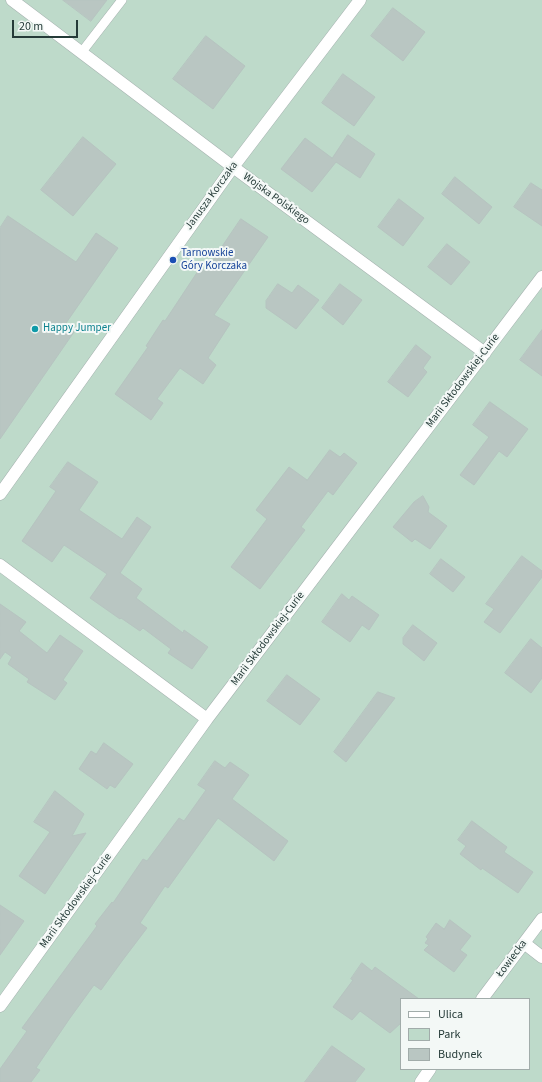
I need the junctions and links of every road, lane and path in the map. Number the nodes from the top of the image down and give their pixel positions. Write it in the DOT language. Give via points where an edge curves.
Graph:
graph roads {
  1 [pos="12,0"];
  2 [pos="122,0"];
  3 [pos="360,0"];
  4 [pos="81,52"];
  5 [pos="233,167"];
  6 [pos="542,277"];
  7 [pos="485,353"];
  8 [pos="0,494"];
  9 [pos="0,565"];
  10 [pos="207,719"];
  11 [pos="542,919"];
  12 [pos="524,943"];
  13 [pos="542,957"];
  14 [pos="483,998"];
  15 [pos="0,1006"];
  16 [pos="429,1070"];
  17 [pos="421,1082"];
  1 -- 4 [label="street, Wojska Polskiego"];
  2 -- 4 [label="lane"];
  3 -- 5 [label="street, Janusza Korczaka"];
  4 -- 5 [label="street, Wojska Polskiego"];
  5 -- 7 [label="street, Wojska Polskiego"];
  5 -- 8 [label="street, Janusza Korczaka"];
  6 -- 7 [label="street, Marii Skłodowskiej-Curie"];
  7 -- 10 [label="street, Marii Skłodowskiej-Curie"];
  9 -- 10 [label="street"];
  10 -- 15 [label="street, Marii Skłodowskiej-Curie"];
  11 -- 12 [label="street, Łowiecka"];
  12 -- 13 [label="street"];
  12 -- 14 [label="street, Łowiecka"];
  16 -- 17 [label="street"];
}
